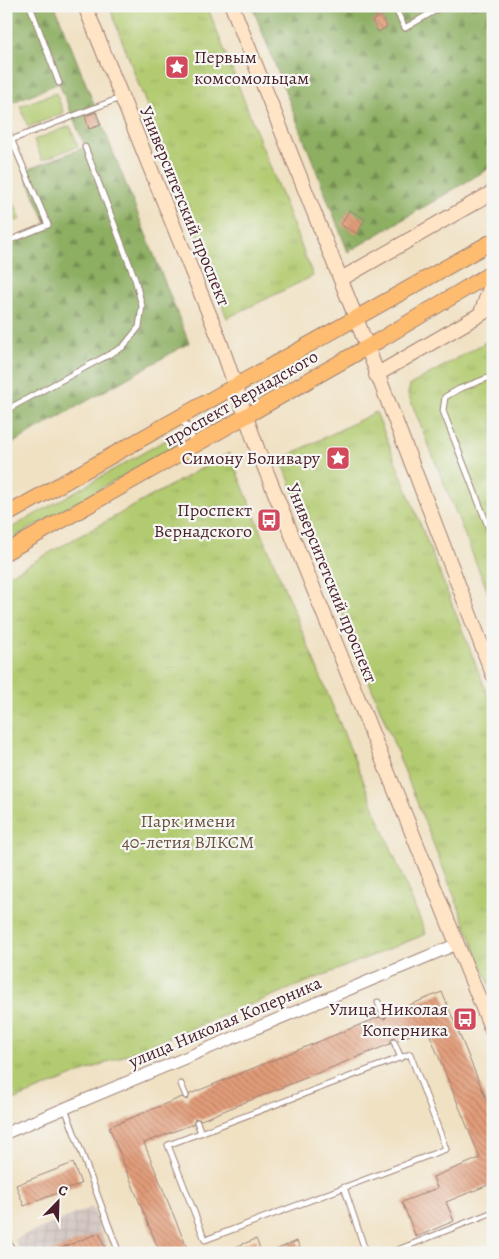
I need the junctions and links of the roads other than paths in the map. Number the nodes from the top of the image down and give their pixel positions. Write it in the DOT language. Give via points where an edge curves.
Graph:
graph roads {
  1 [pos="30,6"];
  2 [pos="85,6"];
  3 [pos="232,6"];
  4 [pos="394,6"];
  5 [pos="443,6"];
  6 [pos="59,83"];
  7 [pos="122,98"];
  8 [pos="6,128"];
  9 [pos="11,140"];
  10 [pos="86,147"];
  11 [pos="493,192"];
  12 [pos="493,241"];
  13 [pos="6,242"];
  14 [pos="493,272"];
  15 [pos="341,279"];
  16 [pos="493,280"];
  17 [pos="487,310"];
  18 [pos="356,318"];
  19 [pos="366,348"];
  20 [pos="376,375"];
  21 [pos="493,376"];
  22 [pos="235,385"];
  23 [pos="6,404"];
  24 [pos="245,417"];
  25 [pos="168,423"];
  26 [pos="185,452"];
  27 [pos="6,515"];
  28 [pos="493,539"];
  29 [pos="6,552"];
  30 [pos="493,675"];
  31 [pos="457,944"];
  32 [pos="378,1002"];
  33 [pos="384,1015"];
  34 [pos="493,1033"];
  35 [pos="394,1042"];
  36 [pos="401,1058"];
  37 [pos="181,1084"];
  38 [pos="186,1096"];
  39 [pos="65,1108"];
  40 [pos="197,1122"];
  41 [pos="201,1132"];
  42 [pos="6,1133"];
  43 [pos="344,1187"];
  44 [pos="493,1212"];
  45 [pos="6,1235"];
  46 [pos="13,1253"];
  47 [pos="119,1253"];
  48 [pos="366,1253"];
  49 [pos="390,1253"];
  1 -- 6 [label="lane"];
  2 -- 7 [label="main road, Университетский проспект"];
  3 -- 15 [label="main road"];
  4 -- 5 [label="lane" via="405,28"];
  7 -- 9 [label="lane"];
  7 -- 22 [label="main road, Университетский проспект"];
  8 -- 9 [label="lane"];
  9 -- 13 [label="lane" via="48,225"];
  10 -- 23 [label="lane" via="135,279 142,306 139,327 123,347 8,409"];
  11 -- 15 [label="main road"];
  12 -- 18 [label="main road, проспект Вернадского"];
  14 -- 19 [label="main road, проспект Вернадского"];
  15 -- 18 [label="main road"];
  16 -- 17 [label="main road"];
  17 -- 20 [label="main road"];
  18 -- 19 [label="main road"];
  18 -- 22 [label="main road, проспект Вернадского"];
  19 -- 20 [label="main road"];
  19 -- 24 [label="main road, проспект Вернадского"];
  20 -- 30 [label="main road"];
  21 -- 28 [label="lane" via="446,397 442,411"];
  22 -- 24 [label="main road, Университетский проспект"];
  22 -- 25 [label="main road, проспект Вернадского"];
  24 -- 26 [label="main road, проспект Вернадского"];
  24 -- 31 [label="main road, Университетский проспект"];
  25 -- 26 [label="lane" via="184,423 192,431 192,441"];
  25 -- 27 [label="main road, проспект Вернадского"];
  26 -- 29 [label="main road, проспект Вернадского"];
  31 -- 34 [label="main road, Университетский проспект"];
  31 -- 39 [label="street, улица Николая Коперника"];
  32 -- 33 [label="lane"];
  35 -- 36 [label="lane"];
  36 -- 41 [label="lane"];
  36 -- 43 [label="lane" via="410,1054 446,1149"];
  37 -- 38 [label="lane"];
  39 -- 42 [label="street, улица Николая Коперника"];
  39 -- 47 [label="lane"];
  40 -- 41 [label="lane"];
  41 -- 43 [label="lane" via="168,1146 205,1240"];
  43 -- 48 [label="lane"];
  44 -- 49 [label="lane"];
  45 -- 46 [label="lane"];
}
